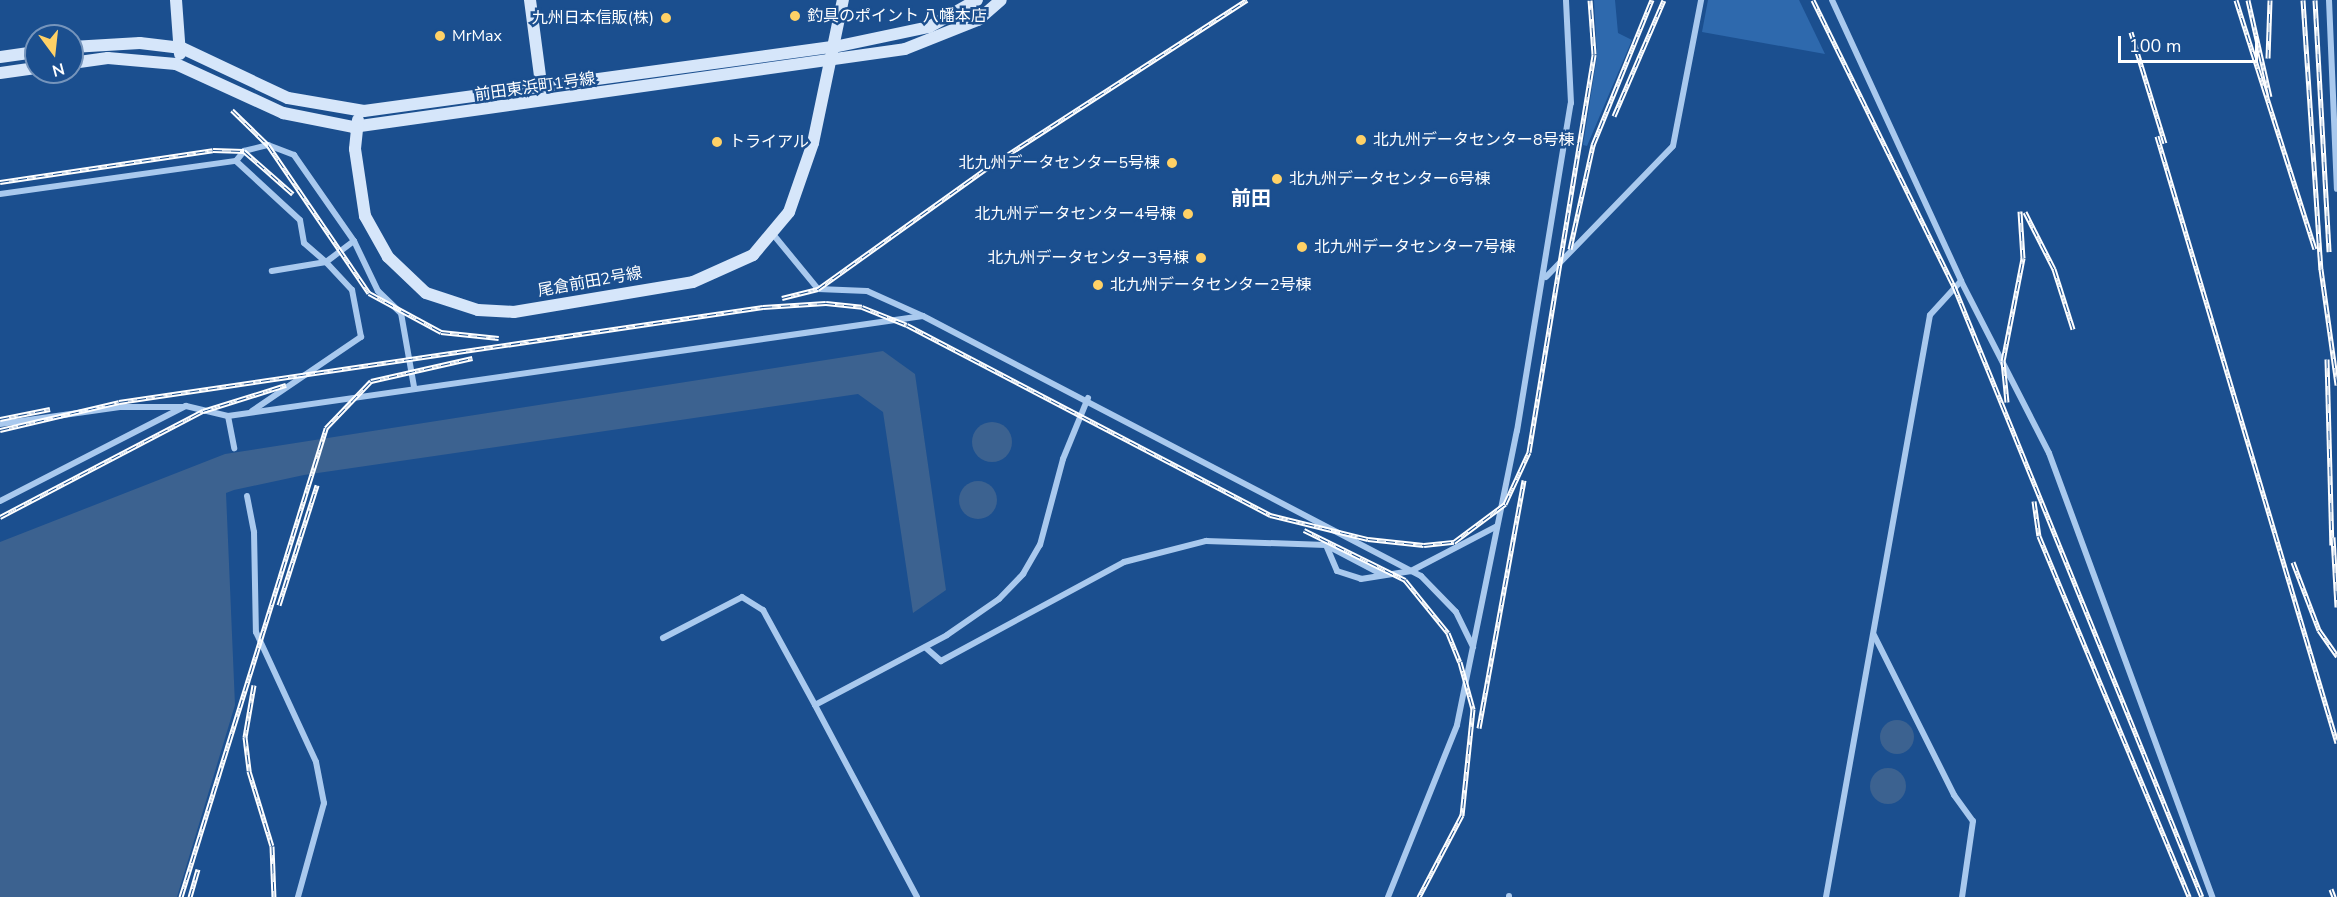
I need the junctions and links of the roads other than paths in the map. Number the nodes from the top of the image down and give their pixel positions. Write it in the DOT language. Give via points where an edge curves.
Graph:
graph roads {
  1 [pos="176,0"];
  2 [pos="530,0"];
  3 [pos="843,0"];
  4 [pos="977,0"];
  5 [pos="1001,0"];
  6 [pos="1566,0"];
  7 [pos="1701,0"];
  8 [pos="1832,0"];
  9 [pos="2329,0"];
  10 [pos="84,46"];
  11 [pos="834,47"];
  12 [pos="182,48"];
  13 [pos="24,54"];
  14 [pos="0,57"];
  15 [pos="84,61"];
  16 [pos="830,62"];
  17 [pos="176,64"];
  18 [pos="24,70"];
  19 [pos="0,73"];
  20 [pos="541,86"];
  21 [pos="544,102"];
  22 [pos="364,111"];
  23 [pos="353,127"];
  24 [pos="236,161"];
  25 [pos="2337,189"];
  26 [pos="0,194"];
  27 [pos="772,233"];
  28 [pos="354,241"];
  29 [pos="326,262"];
  30 [pos="272,271"];
  31 [pos="1546,277"];
  32 [pos="1960,281"];
  33 [pos="923,316"];
  34 [pos="414,387"];
  35 [pos="1088,398"];
  36 [pos="186,406"];
  37 [pos="250,412"];
  38 [pos="228,416"];
  39 [pos="0,424"];
  40 [pos="234,448"];
  41 [pos="247,496"];
  42 [pos="0,501"];
  43 [pos="1497,526"];
  44 [pos="1326,545"];
  45 [pos="1411,570"];
  46 [pos="1383,575"];
  47 [pos="1874,635"];
  48 [pos="663,638"];
  49 [pos="926,648"];
  50 [pos="1474,648"];
  51 [pos="815,705"];
  52 [pos="298,897"];
  53 [pos="917,897"];
  54 [pos="1388,897"];
  55 [pos="1826,897"];
  56 [pos="1962,897"];
  57 [pos="2212,897"];
  1 -- 12 [label="street"];
  2 -- 20 [label="street"];
  3 -- 11 [label="street, 尾倉前田2号線"];
  4 -- 11 [label="street, 前田東浜町1号線" via="929,27"];
  5 -- 16 [label="street, 前田東浜町1号線" via="978,20 941,38"];
  6 -- 31 [label="street" via="1570,103"];
  7 -- 31 [label="street" via="1673,147"];
  8 -- 32 [label="street"];
  9 -- 25 [label="street"];
  10 -- 12 [label="street, 前田東浜町1号線" via="140,43"];
  11 -- 16 [label="street, 尾倉前田2号線"];
  11 -- 20 [label="street, 前田東浜町1号線"];
  12 -- 17 [label="street"];
  12 -- 22 [label="street, 前田東浜町1号線" via="288,98"];
  13 -- 14 [label="street"];
  15 -- 17 [label="street, 前田東浜町1号線" via="108,58"];
  16 -- 21 [label="street, 前田東浜町1号線"];
  16 -- 27 [label="street, 尾倉前田2号線" via="801,186"];
  17 -- 23 [label="street, 前田東浜町1号線" via="283,113"];
  18 -- 19 [label="street"];
  20 -- 21 [label="street"];
  20 -- 22 [label="street, 前田東浜町1号線"];
  21 -- 23 [label="street, 前田東浜町1号線"];
  22 -- 23 [label="street"];
  23 -- 27 [label="street, 尾倉前田2号線" via="360,188 375,239 404,276 449,303 514,312 693,282 731,268"];
  24 -- 26 [label="street"];
  24 -- 28 [label="street" via="244,151 268,145 294,155"];
  24 -- 29 [label="street" via="300,220 304,243"];
  27 -- 33 [label="street" via="818,289 867,291"];
  28 -- 29 [label="street"];
  28 -- 34 [label="street" via="378,291 401,312"];
  29 -- 30 [label="street"];
  29 -- 37 [label="street" via="352,290 361,337"];
  31 -- 43 [label="street"];
  32 -- 47 [label="street" via="1930,315"];
  32 -- 57 [label="street" via="2049,453"];
  33 -- 34 [label="street"];
  33 -- 35 [label="street"];
  34 -- 37 [label="street"];
  35 -- 45 [label="street" via="1319,528"];
  35 -- 49 [label="street" via="1063,459 1040,545 1023,574 999,599"];
  36 -- 38 [label="street"];
  36 -- 39 [label="street" via="120,408"];
  36 -- 42 [label="street"];
  37 -- 38 [label="street"];
  38 -- 40 [label="street"];
  41 -- 52 [label="street" via="254,532 256,632 316,762 324,803"];
  43 -- 45 [label="street"];
  43 -- 50 [label="street"];
  44 -- 46 [label="street"];
  44 -- 46 [label="street" via="1336,571 1361,579"];
  44 -- 49 [label="street" via="1206,541 1170,548 1124,562 941,661"];
  45 -- 46 [label="street"];
  45 -- 50 [label="street" via="1456,612"];
  47 -- 55 [label="street"];
  47 -- 56 [label="street" via="1954,795 1973,821"];
  48 -- 51 [label="street" via="742,597 763,610"];
  49 -- 51 [label="street"];
  50 -- 54 [label="street" via="1457,725"];
  51 -- 53 [label="street"];
}
